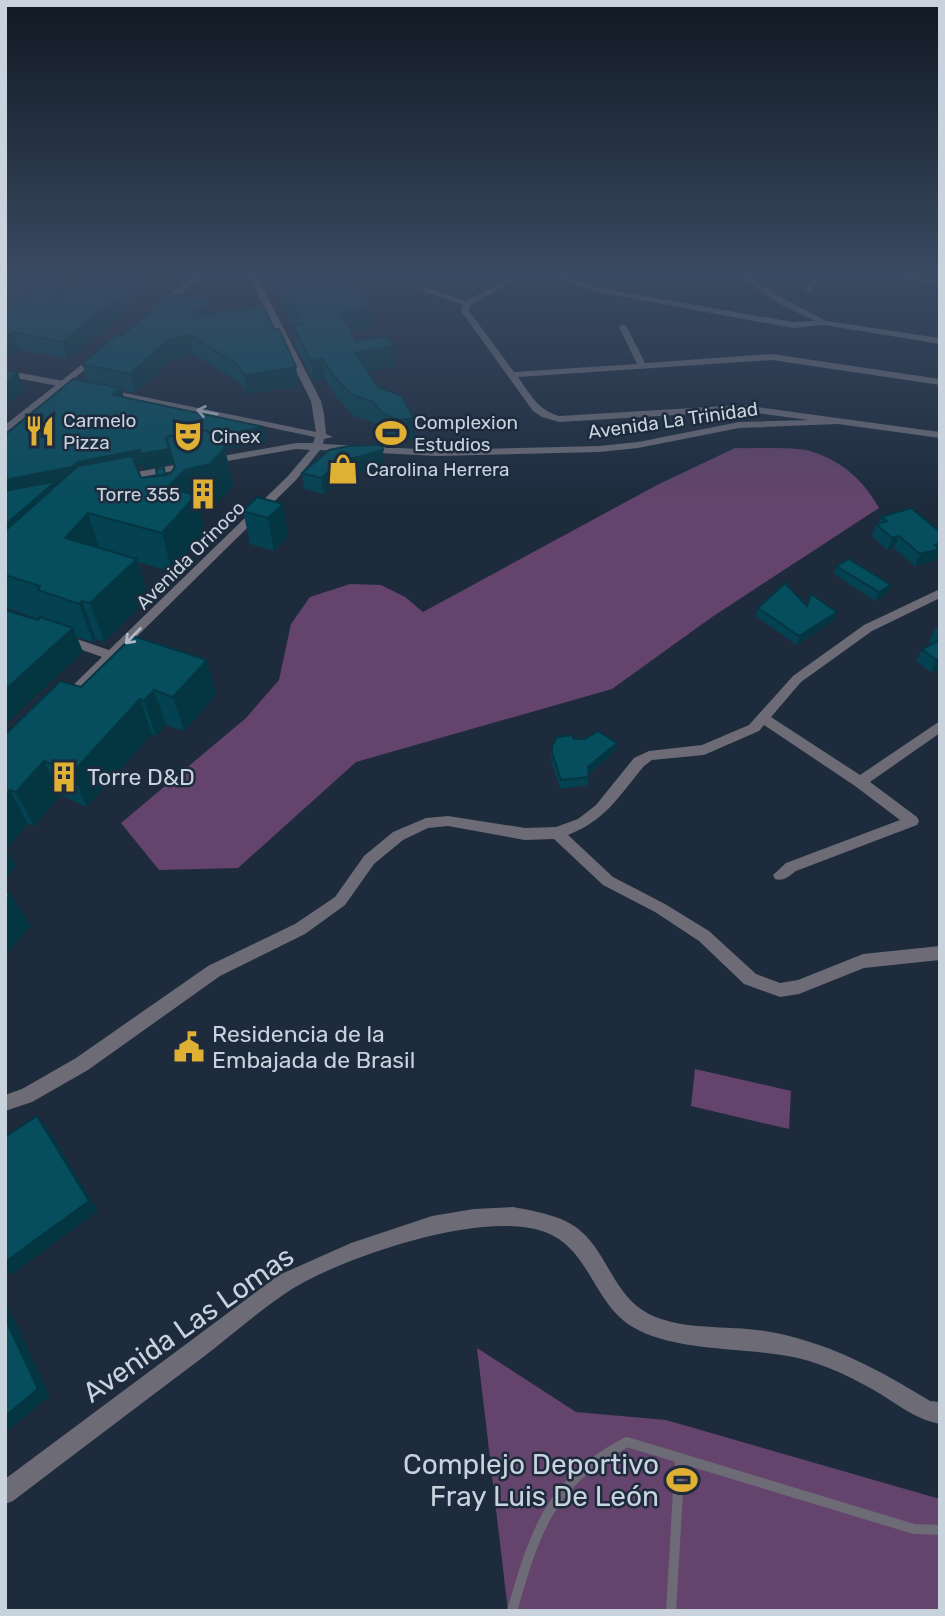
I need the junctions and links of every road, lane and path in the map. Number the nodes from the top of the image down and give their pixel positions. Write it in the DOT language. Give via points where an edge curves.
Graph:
graph roads {
  1 [pos="290,350"];
  2 [pos="493,350"];
  3 [pos="635,350"];
  4 [pos="102,354"];
  5 [pos="642,365"];
  6 [pos="5,373"];
  7 [pos="513,376"];
  8 [pos="940,382"];
  9 [pos="62,384"];
  10 [pos="835,422"];
  11 [pos="270,424"];
  12 [pos="5,430"];
  13 [pos="323,434"];
  14 [pos="940,435"];
  15 [pos="348,447"];
  16 [pos="318,448"];
  17 [pos="264,451"];
  18 [pos="169,469"];
  19 [pos="147,473"];
  20 [pos="292,478"];
  21 [pos="107,481"];
  22 [pos="172,481"];
  23 [pos="155,484"];
  24 [pos="146,486"];
  25 [pos="940,593"];
  26 [pos="53,635"];
  27 [pos="113,656"];
  28 [pos="53,711"];
  29 [pos="763,718"];
  30 [pos="940,726"];
  31 [pos="860,782"];
  32 [pos="556,833"];
  33 [pos="780,875"];
  34 [pos="940,953"];
  35 [pos="5,1103"];
  36 [pos="940,1413"];
  37 [pos="680,1458"];
  38 [pos="5,1493"];
  39 [pos="940,1530"];
  40 [pos="512,1611"];
  41 [pos="671,1611"];
  1 -- 13 [label="street" via="316,401"];
  2 -- 7 [label="street"];
  3 -- 5 [label="street"];
  4 -- 9 [label="street"];
  5 -- 7 [label="street"];
  5 -- 8 [label="street" via="772,356"];
  6 -- 9 [label="street, Avenida La Trinidad"];
  7 -- 10 [label="street" via="539,412 551,417 742,408"];
  11 -- 9 [label="street, Avenida La Trinidad, one-way"];
  9 -- 12 [label="street"];
  10 -- 14 [label="street"];
  10 -- 15 [label="street, Avenida La Trinidad" via="739,425 599,449 438,453"];
  11 -- 13 [label="street, Avenida La Trinidad"];
  11 -- 17 [label="street" via="279,432 279,440"];
  13 -- 15 [label="street, Avenida La Trinidad"];
  13 -- 16 [label="street, Avenida Orinoco"];
  15 -- 16 [label="street, Avenida La Trinidad"];
  16 -- 17 [label="street, Avenida La Trinidad"];
  16 -- 20 [label="street, Avenida Orinoco"];
  17 -- 18 [label="street, Avenida La Trinidad"];
  17 -- 20 [label="street" via="281,452 291,461"];
  18 -- 19 [label="street, Avenida La Trinidad"];
  18 -- 22 [label="lane"];
  19 -- 21 [label="street, Avenida La Trinidad"];
  19 -- 23 [label="lane"];
  19 -- 24 [label="lane"];
  20 -- 27 [label="street, Avenida Orinoco, one-way"];
  25 -- 29 [label="street" via="868,628 807,671"];
  26 -- 27 [label="street"];
  27 -- 28 [label="street, Avenida Orinoco"];
  29 -- 31 [label="street"];
  29 -- 32 [label="street" via="754,728 704,750 639,762 601,809 583,823"];
  30 -- 31 [label="street"];
  31 -- 33 [label="street" via="912,821 791,866"];
  32 -- 34 [label="street" via="608,881 704,936 750,979 780,990 863,961"];
  32 -- 35 [label="street" via="524,834 448,821 412,829 369,860 340,901 300,929 214,971 82,1064"];
  36 -- 38 [label="street, Avenida Las Lomas" via="927,1411 863,1371 819,1352 649,1325 622,1308 578,1241 546,1222 514,1216 481,1217 406,1234 334,1259 286,1282"];
  37 -- 39 [label="lane" via="914,1529"];
  37 -- 40 [label="lane" via="627,1442 601,1454 581,1471 559,1492 542,1519"];
  37 -- 41 [label="lane"];
}
